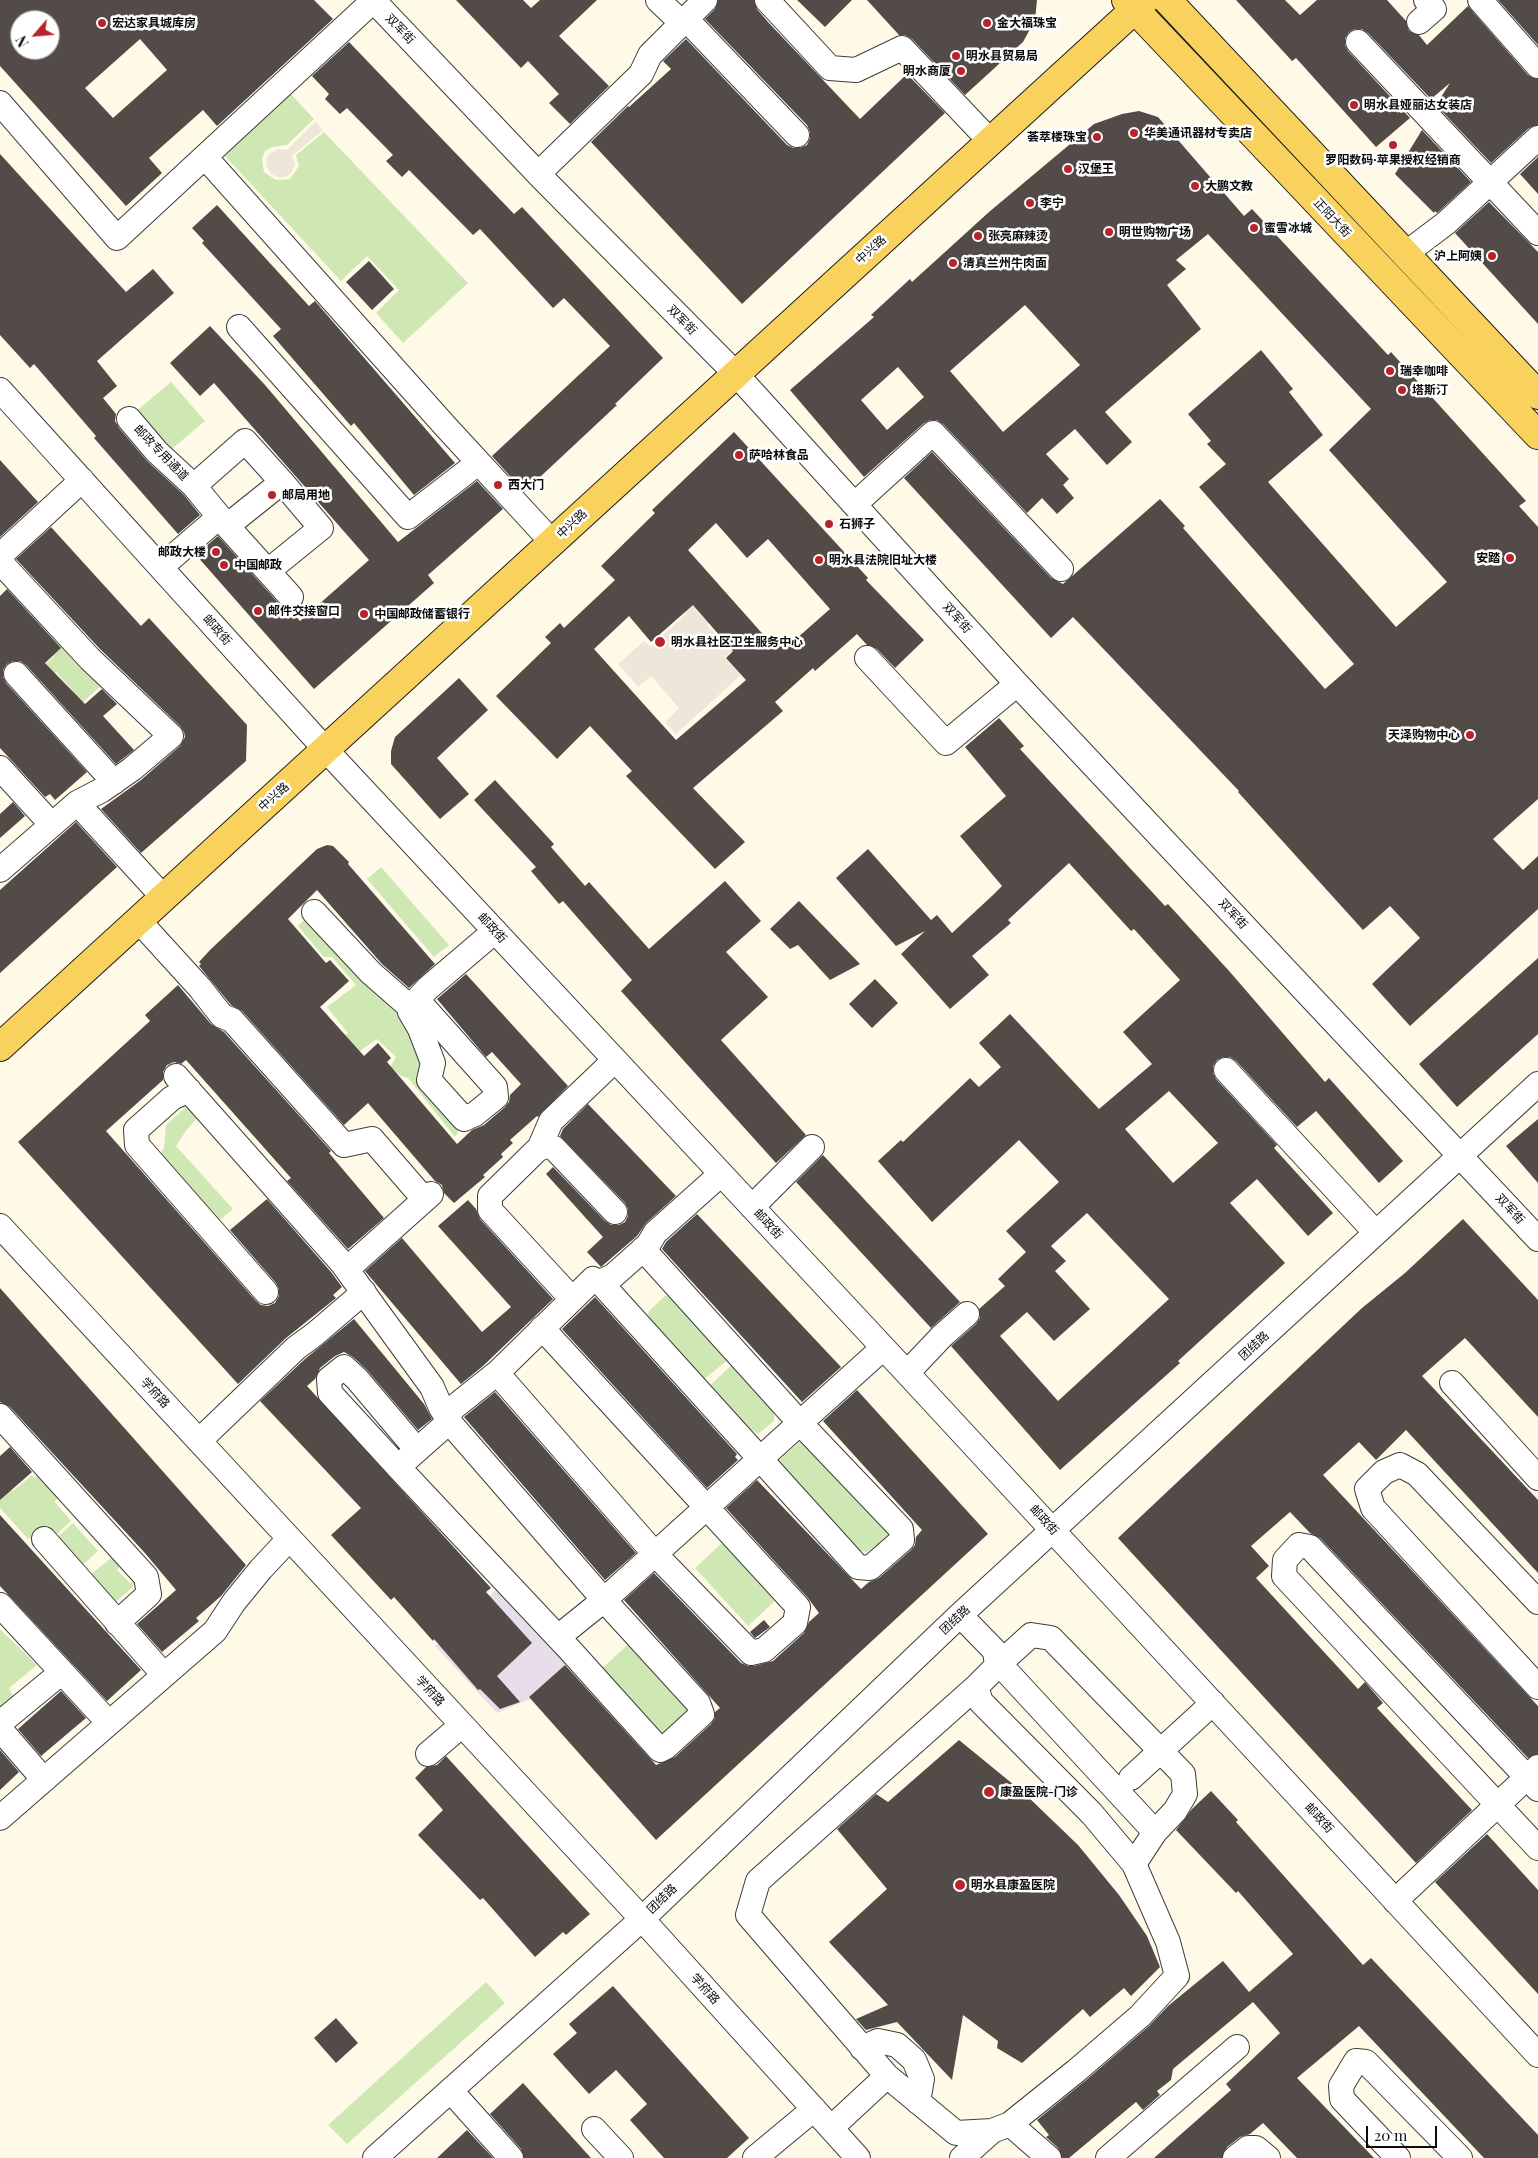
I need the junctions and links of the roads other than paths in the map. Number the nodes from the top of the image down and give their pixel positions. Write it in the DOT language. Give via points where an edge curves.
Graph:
graph roads {
  1 [pos="373,0"];
  2 [pos="658,0"];
  3 [pos="705,0"];
  4 [pos="767,0"];
  5 [pos="1167,0"];
  6 [pos="1426,0"];
  7 [pos="1480,0"];
  8 [pos="1135,3"];
  9 [pos="684,21"];
  10 [pos="1419,22"];
  11 [pos="1358,42"];
  12 [pos="1538,66"];
  13 [pos="0,103"];
  14 [pos="797,135"];
  15 [pos="1538,138"];
  16 [pos="990,141"];
  17 [pos="205,157"];
  18 [pos="538,174"];
  19 [pos="1491,183"];
  20 [pos="1538,233"];
  21 [pos="1405,254"];
  22 [pos="239,327"];
  23 [pos="735,373"];
  24 [pos="0,390"];
  25 [pos="1538,395"];
  26 [pos="129,419"];
  27 [pos="1538,435"];
  28 [pos="478,464"];
  29 [pos="82,480"];
  30 [pos="282,482"];
  31 [pos="194,486"];
  32 [pos="855,504"];
  33 [pos="223,522"];
  34 [pos="552,542"];
  35 [pos="1,557"];
  36 [pos="161,567"];
  37 [pos="1061,569"];
  38 [pos="268,571"];
  39 [pos="291,597"];
  40 [pos="867,658"];
  41 [pos="16,674"];
  42 [pos="1017,684"];
  43 [pos="326,750"];
  44 [pos="0,768"];
  45 [pos="114,782"];
  46 [pos="77,803"];
  47 [pos="52,824"];
  48 [pos="1,867"];
  49 [pos="164,898"];
  50 [pos="314,912"];
  51 [pos="139,920"];
  52 [pos="495,931"];
  53 [pos="0,1047"];
  54 [pos="616,1060"];
  55 [pos="1226,1070"];
  56 [pos="1538,1084"];
  57 [pos="812,1147"];
  58 [pos="539,1149"];
  59 [pos="1461,1155"];
  60 [pos="721,1174"];
  61 [pos="752,1207"];
  62 [pos="615,1212"];
  63 [pos="0,1226"];
  64 [pos="1376,1233"];
  65 [pos="1538,1238"];
  66 [pos="643,1249"];
  67 [pos="348,1269"];
  68 [pos="600,1282"];
  69 [pos="266,1292"];
  70 [pos="364,1292"];
  71 [pos="572,1299"];
  72 [pos="967,1314"];
  73 [pos="542,1328"];
  74 [pos="883,1348"];
  75 [pos="497,1373"];
  76 [pos="907,1373"];
  77 [pos="1452,1383"];
  78 [pos="0,1416"];
  79 [pos="450,1421"];
  80 [pos="800,1423"];
  81 [pos="199,1441"];
  82 [pos="417,1450"];
  83 [pos="759,1460"];
  84 [pos="398,1467"];
  85 [pos="1538,1478"];
  86 [pos="706,1508"];
  87 [pos="1053,1530"];
  88 [pos="44,1539"];
  89 [pos="289,1539"];
  90 [pos="655,1554"];
  91 [pos="604,1600"];
  92 [pos="1538,1602"];
  93 [pos="0,1605"];
  94 [pos="960,1614"];
  95 [pos="117,1623"];
  96 [pos="558,1637"];
  97 [pos="997,1666"];
  98 [pos="62,1672"];
  99 [pos="164,1676"];
  100 [pos="976,1687"];
  101 [pos="1538,1687"];
  102 [pos="1212,1703"];
  103 [pos="0,1723"];
  104 [pos="109,1723"];
  105 [pos="462,1725"];
  106 [pos="0,1729"];
  107 [pos="1161,1750"];
  108 [pos="428,1754"];
  109 [pos="1534,1778"];
  110 [pos="44,1780"];
  111 [pos="1123,1785"];
  112 [pos="1499,1805"];
  113 [pos="1092,1814"];
  114 [pos="0,1818"];
  115 [pos="1155,1832"];
  116 [pos="1538,1848"];
  117 [pos="1134,1864"];
  118 [pos="1395,1901"];
  119 [pos="642,1919"];
  120 [pos="1237,2047"];
  121 [pos="862,2048"];
  122 [pos="1538,2055"];
  123 [pos="887,2076"];
  124 [pos="451,2090"];
  125 [pos="918,2102"];
  126 [pos="814,2109"];
  127 [pos="1001,2127"];
  128 [pos="830,2128"];
  129 [pos="594,2129"];
  130 [pos="375,2158"];
  131 [pos="511,2158"];
  132 [pos="621,2158"];
  133 [pos="755,2158"];
  134 [pos="858,2158"];
  135 [pos="962,2158"];
  136 [pos="1049,2158"];
  137 [pos="1108,2158"];
  138 [pos="1235,2158"];
  139 [pos="1268,2158"];
  140 [pos="1398,2158"];
  141 [pos="1460,2158"];
  1 -- 17 [label="street"];
  1 -- 18 [label="street, 双军街"];
  2 -- 9 [label="street"];
  3 -- 9 [label="street"];
  4 -- 16 [label="street" via="830,68 856,70 902,48"];
  5 -- 21 [label="main road"];
  6 -- 10 [label="street" via="1434,9"];
  7 -- 12 [label="street"];
  8 -- 16 [label="main road, 中兴路"];
  8 -- 27 [label="main road, 正阳大街"];
  9 -- 14 [label="street"];
  9 -- 18 [label="street" via="650,55 641,74"];
  11 -- 19 [label="street"];
  13 -- 17 [label="street" via="117,238"];
  15 -- 19 [label="street"];
  16 -- 23 [label="main road, 中兴路"];
  17 -- 28 [label="street"];
  18 -- 23 [label="street, 双军街"];
  19 -- 20 [label="street"];
  19 -- 21 [label="street"];
  21 -- 25 [label="main road"];
  22 -- 28 [label="street" via="408,518"];
  23 -- 32 [label="street, 双军街"];
  23 -- 34 [label="main road, 中兴路"];
  24 -- 29 [label="street, 邮政街"];
  26 -- 31 [label="street, 邮政专用通道" via="157,452"];
  28 -- 34 [label="street"];
  29 -- 35 [label="street"];
  29 -- 36 [label="street, 邮政街"];
  30 -- 31 [label="street, 邮政专用通道" via="245,441"];
  30 -- 33 [label="street"];
  30 -- 38 [label="street, 邮政专用通道" via="321,528"];
  31 -- 33 [label="street, 邮政专用通道"];
  32 -- 37 [label="street" via="933,433"];
  32 -- 42 [label="street, 双军街"];
  33 -- 36 [label="street"];
  33 -- 38 [label="street, 邮政专用通道"];
  34 -- 43 [label="main road, 中兴路"];
  35 -- 45 [label="street" via="90,659 171,736"];
  36 -- 43 [label="street, 邮政街"];
  38 -- 39 [label="street, 邮政专用通道"];
  40 -- 42 [label="street" via="946,743"];
  41 -- 45 [label="street"];
  42 -- 59 [label="street, 双军街"];
  43 -- 49 [label="main road, 中兴路"];
  43 -- 52 [label="street, 邮政街"];
  44 -- 47 [label="street"];
  45 -- 46 [label="street"];
  46 -- 47 [label="street"];
  46 -- 49 [label="street"];
  47 -- 48 [label="street"];
  49 -- 51 [label="main road, 中兴路"];
  50 -- 52 [label="street" via="371,973 415,1003"];
  51 -- 53 [label="main road, 中兴路"];
  51 -- 67 [label="street" via="222,1016 232,1020 344,1145 372,1139 428,1196"];
  52 -- 54 [label="street, 邮政街"];
  54 -- 58 [label="street" via="552,1121"];
  54 -- 60 [label="street, 邮政街"];
  55 -- 64 [label="street"];
  56 -- 59 [label="street, 团结路"];
  57 -- 61 [label="street"];
  58 -- 62 [label="street" via="542,1145 554,1148"];
  58 -- 71 [label="street" via="490,1196 490,1210"];
  59 -- 64 [label="street, 团结路"];
  59 -- 65 [label="street, 双军街"];
  60 -- 61 [label="street, 邮政街"];
  60 -- 66 [label="street" via="655,1233"];
  61 -- 74 [label="street, 邮政街"];
  63 -- 81 [label="street, 学府路"];
  64 -- 87 [label="street, 团结路"];
  66 -- 68 [label="street" via="613,1276"];
  66 -- 80 [label="street"];
  67 -- 69 [label="street" via="182,1083 172,1098 136,1130 137,1146"];
  67 -- 70 [label="street"];
  68 -- 71 [label="street" via="593,1279"];
  68 -- 83 [label="street"];
  70 -- 79 [label="street" via="432,1387"];
  70 -- 81 [label="street" via="296,1348"];
  71 -- 73 [label="street"];
  72 -- 76 [label="street"];
  73 -- 75 [label="street"];
  73 -- 86 [label="street"];
  74 -- 76 [label="street, 邮政街"];
  74 -- 80 [label="street"];
  75 -- 79 [label="street" via="453,1408"];
  75 -- 90 [label="street"];
  76 -- 87 [label="street, 邮政街"];
  77 -- 85 [label="street"];
  78 -- 95 [label="street" via="146,1578 149,1594"];
  79 -- 82 [label="street"];
  79 -- 91 [label="street"];
  80 -- 83 [label="street"];
  80 -- 83 [label="street" via="901,1530 902,1540 870,1568 858,1567"];
  81 -- 89 [label="street, 学府路"];
  82 -- 84 [label="street"];
  82 -- 84 [label="street" via="344,1367 329,1379 330,1393"];
  83 -- 86 [label="street"];
  84 -- 96 [label="street"];
  86 -- 90 [label="street"];
  86 -- 90 [label="street" via="798,1607 795,1622 789,1628 764,1650 751,1653"];
  87 -- 94 [label="street, 团结路"];
  87 -- 102 [label="street, 邮政街"];
  88 -- 95 [label="street"];
  89 -- 99 [label="street" via="256,1575 215,1631"];
  89 -- 105 [label="street, 学府路"];
  90 -- 91 [label="street"];
  91 -- 96 [label="street"];
  91 -- 96 [label="street" via="698,1703 702,1714 666,1747 660,1750"];
  92 -- 101 [label="street" via="1417,1474 1400,1466 1384,1472 1367,1490 1373,1508"];
  93 -- 98 [label="street"];
  94 -- 97 [label="street" via="994,1651"];
  94 -- 119 [label="street, 团结路"];
  95 -- 99 [label="street"];
  97 -- 100 [label="street"];
  97 -- 107 [label="street" via="1031,1635 1051,1638"];
  97 -- 111 [label="street"];
  98 -- 103 [label="street"];
  98 -- 104 [label="street"];
  99 -- 104 [label="street"];
  100 -- 113 [label="street" via="981,1702"];
  100 -- 121 [label="street" via="758,1881 748,1915"];
  102 -- 107 [label="street"];
  102 -- 118 [label="street, 邮政街"];
  104 -- 110 [label="street"];
  105 -- 108 [label="street"];
  105 -- 119 [label="street, 学府路"];
  106 -- 110 [label="street"];
  107 -- 111 [label="street"];
  107 -- 115 [label="street" via="1183,1774 1185,1794 1175,1811"];
  109 -- 112 [label="street"];
  109 -- 112 [label="street" via="1310,1547 1300,1545 1285,1560 1284,1576"];
  110 -- 114 [label="street"];
  111 -- 113 [label="street"];
  111 -- 115 [label="street"];
  112 -- 116 [label="street"];
  112 -- 118 [label="street"];
  113 -- 117 [label="street"];
  115 -- 117 [label="street"];
  117 -- 127 [label="street" via="1168,1942 1177,1976 1140,2016"];
  118 -- 122 [label="street, 邮政街"];
  119 -- 124 [label="street, 团结路"];
  119 -- 126 [label="street, 学府路"];
  120 -- 137 [label="street"];
  121 -- 123 [label="street"];
  121 -- 125 [label="street" via="878,2041 897,2045 914,2060 922,2079"];
  123 -- 125 [label="street"];
  123 -- 128 [label="street"];
  124 -- 130 [label="street, 团结路"];
  124 -- 131 [label="street"];
  125 -- 127 [label="street" via="956,2133"];
  126 -- 128 [label="street, 学府路"];
  126 -- 133 [label="street"];
  127 -- 135 [label="street"];
  127 -- 136 [label="street"];
  128 -- 134 [label="street, 学府路"];
  129 -- 132 [label="street"];
  138 -- 139 [label="street" via="1248,2148 1256,2148"];
  140 -- 141 [label="street" via="1342,2099 1341,2086 1356,2061 1366,2062"];
}
